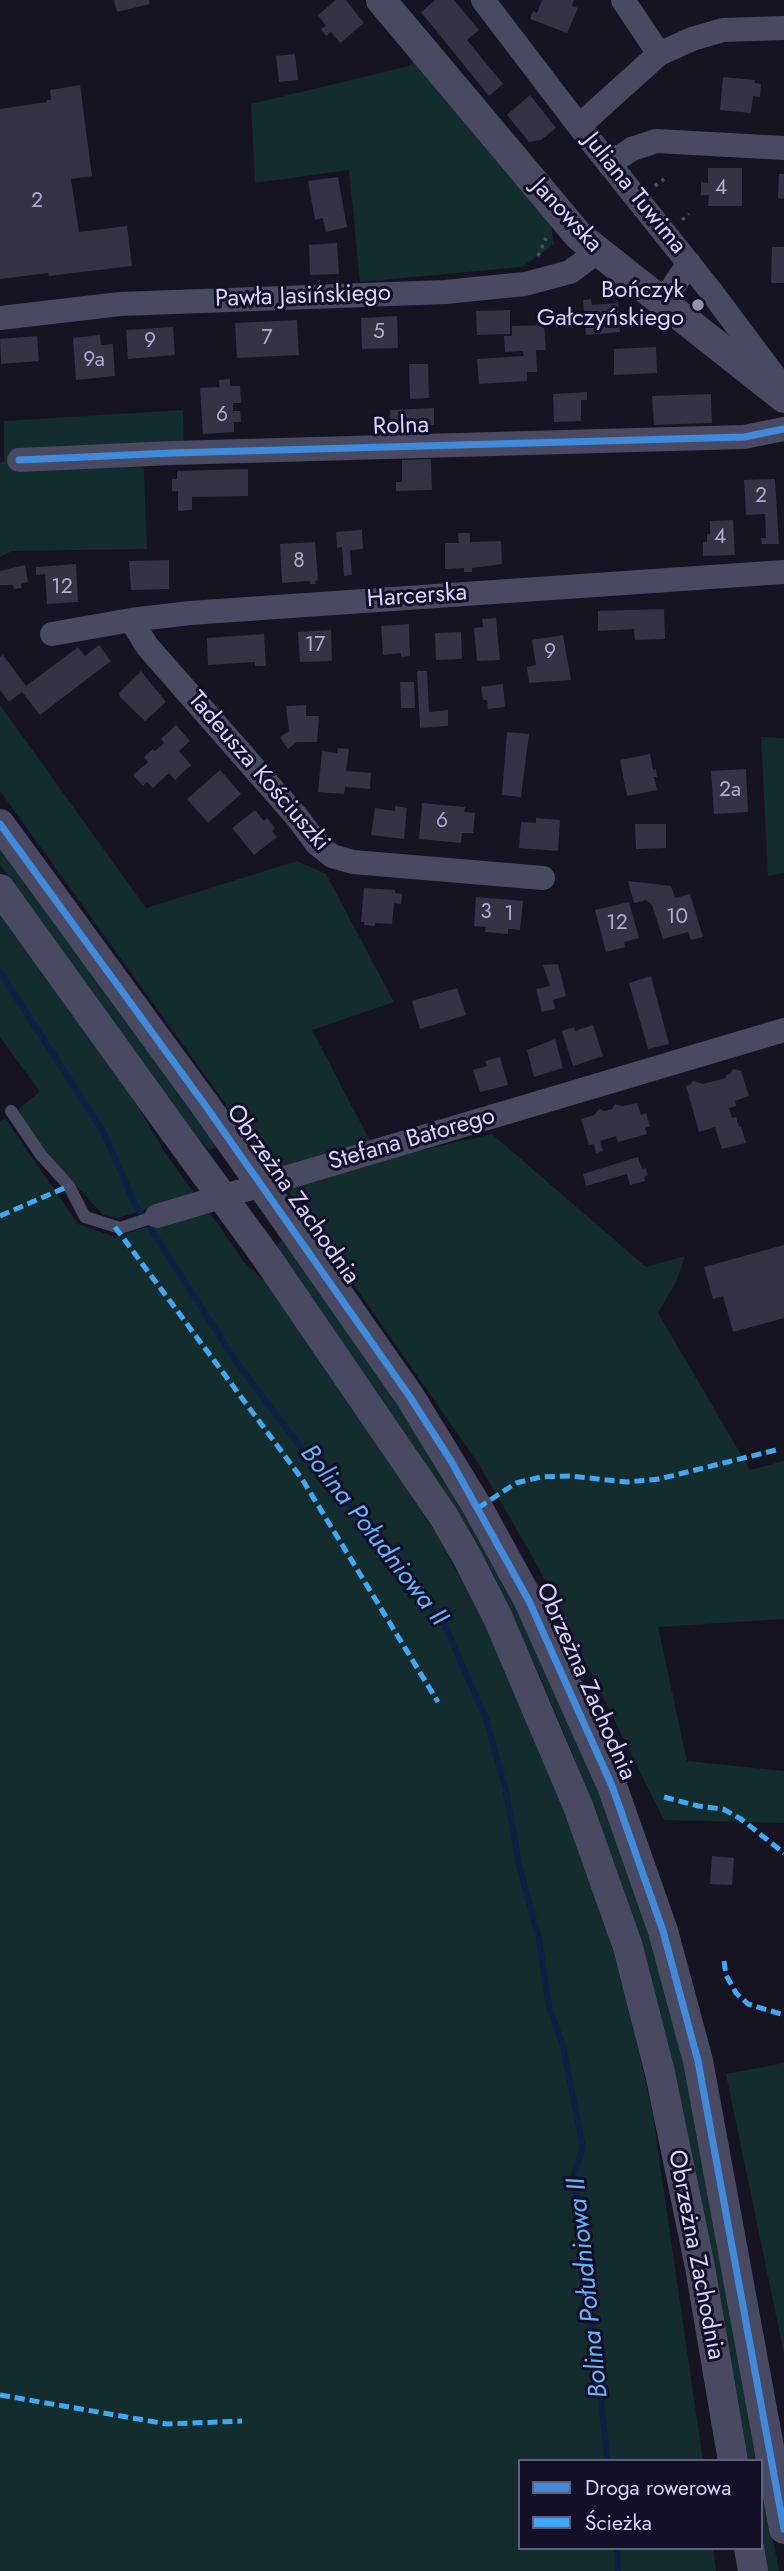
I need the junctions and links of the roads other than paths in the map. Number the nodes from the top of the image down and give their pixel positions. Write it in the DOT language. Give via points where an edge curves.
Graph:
graph roads {
  1 [pos="380,0"];
  2 [pos="483,0"];
  3 [pos="623,0"];
  4 [pos="784,28"];
  5 [pos="659,54"];
  6 [pos="579,126"];
  7 [pos="784,148"];
  8 [pos="609,164"];
  9 [pos="597,252"];
  10 [pos="689,263"];
  11 [pos="659,300"];
  12 [pos="0,318"];
  13 [pos="784,389"];
  14 [pos="784,398"];
  15 [pos="784,429"];
  16 [pos="19,460"];
  17 [pos="784,572"];
  18 [pos="131,620"];
  19 [pos="52,634"];
  20 [pos="0,824"];
  21 [pos="543,878"];
  22 [pos="0,889"];
  23 [pos="784,1030"];
  24 [pos="11,1111"];
  25 [pos="157,1216"];
  26 [pos="746,2322"];
  27 [pos="784,2430"];
  28 [pos="733,2459"];
  29 [pos="784,2529"];
  30 [pos="734,2550"];
  31 [pos="749,2550"];
  32 [pos="734,2571"];
  33 [pos="753,2571"];
  1 -- 9 [label="street, Janowska"];
  2 -- 6 [label="street, Juliana Tuwima"];
  3 -- 5 [label="street"];
  4 -- 5 [label="street" via="723,30"];
  5 -- 6 [label="street"];
  6 -- 8 [label="street, Juliana Tuwima"];
  7 -- 8 [label="street" via="656,141"];
  8 -- 10 [label="street, Juliana Tuwima"];
  9 -- 11 [label="street, Janowska"];
  9 -- 12 [label="street, Pawła Jasińskiego" via="570,272 525,284 446,292 120,304"];
  10 -- 11 [label="street"];
  10 -- 13 [label="street, Juliana Tuwima"];
  11 -- 14 [label="street, Janowska"];
  15 -- 16 [label="street, Rolna" via="744,437"];
  17 -- 18 [label="street, Harcerska" via="190,612"];
  18 -- 19 [label="street, Harcerska"];
  18 -- 21 [label="street, Tadeusza Kościuszki" via="147,646 332,856 353,862"];
  20 -- 26 [label="street, Obrzeżna Zachodnia, bridge" via="410,1397 529,1601 612,1786 663,1931 698,2061"];
  22 -- 28 [label="street, Obrzeżna Zachodnia, bridge" via="267,1258 422,1485 498,1618 578,1806 628,1947 660,2073 700,2267"];
  23 -- 25 [label="street, Stefana Batorego"];
  24 -- 25 [label="lane, Stefana Batorego" via="69,1186 85,1217 120,1228"];
  26 -- 27 [label="street"];
  26 -- 29 [label="street, Obrzeżna Zachodnia"];
  30 -- 32 [label="street"];
  31 -- 33 [label="street"];
}
